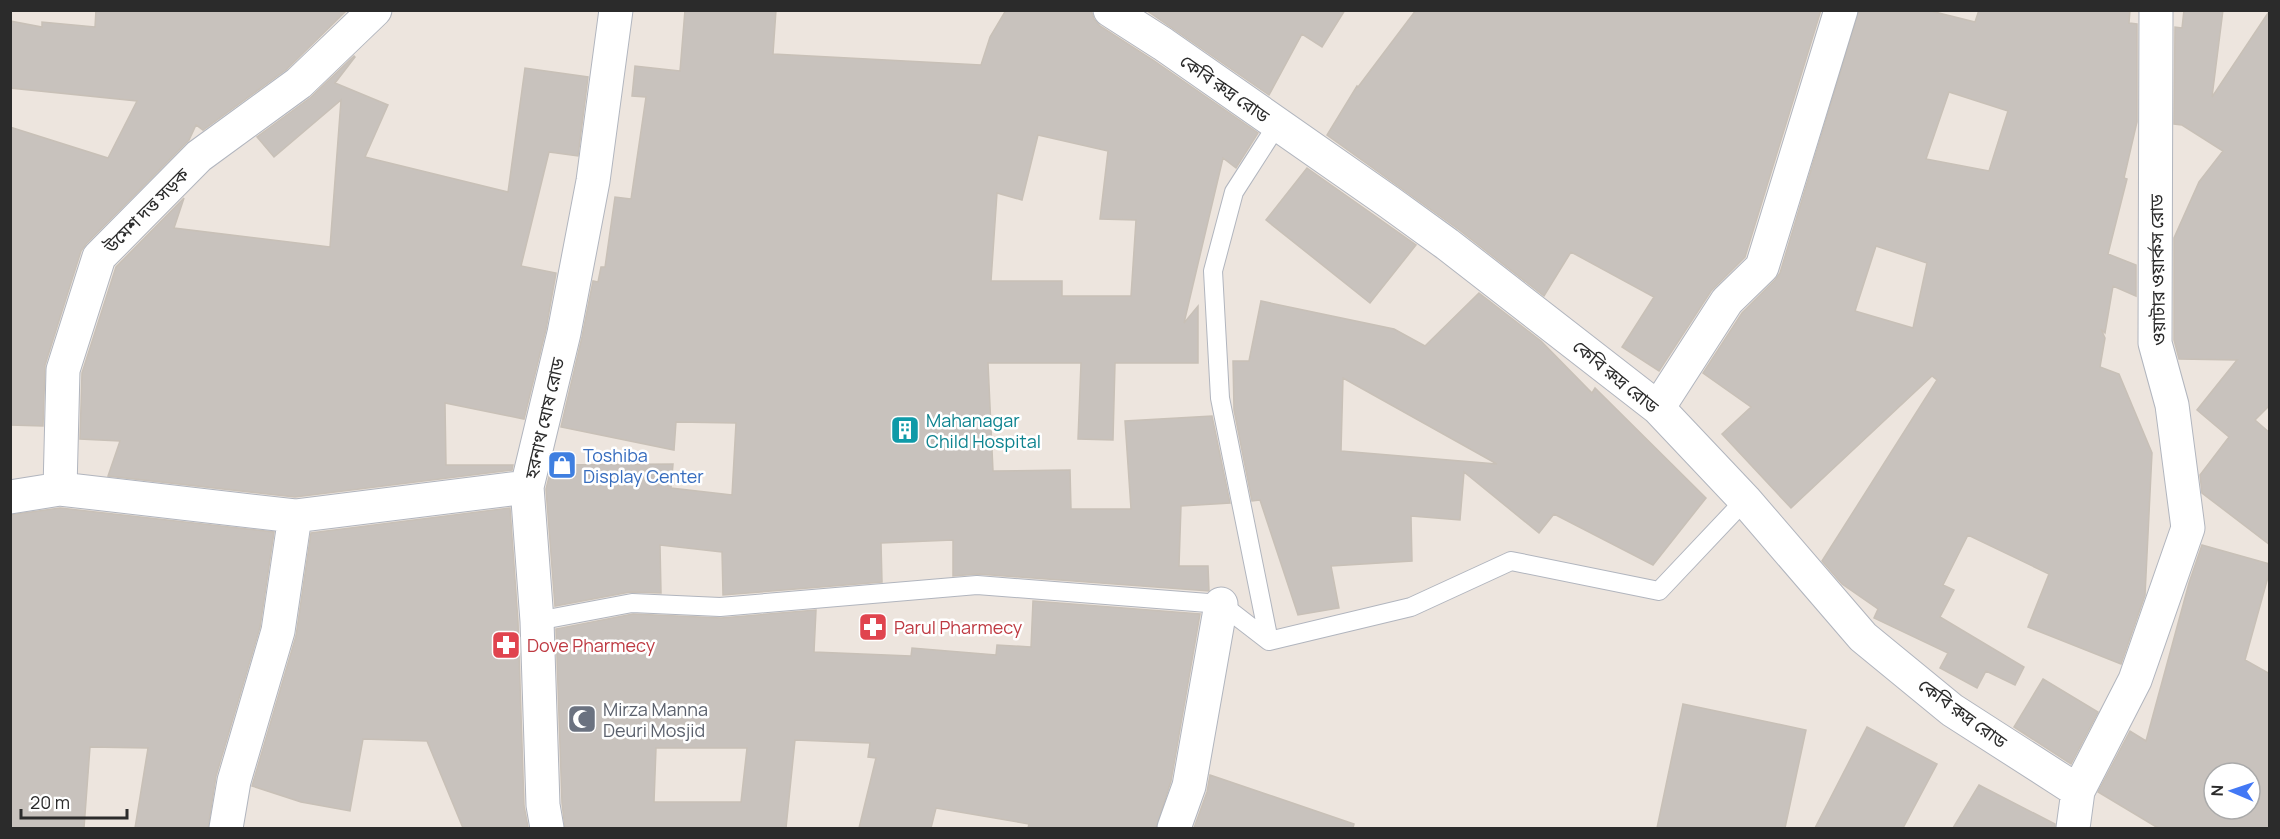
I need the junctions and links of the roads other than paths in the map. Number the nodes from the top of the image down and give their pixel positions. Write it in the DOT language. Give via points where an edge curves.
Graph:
graph roads {
  1 [pos="375,10"];
  2 [pos="616,10"];
  3 [pos="1110,10"];
  4 [pos="1841,10"];
  5 [pos="2156,10"];
  6 [pos="1277,125"];
  7 [pos="1658,408"];
  8 [pos="527,487"];
  9 [pos="60,489"];
  10 [pos="10,497"];
  11 [pos="1745,500"];
  12 [pos="295,516"];
  13 [pos="1221,604"];
  14 [pos="537,621"];
  15 [pos="1269,641"];
  16 [pos="2078,791"];
  17 [pos="226,828"];
  18 [pos="547,828"];
  19 [pos="1174,828"];
  20 [pos="2073,828"];
  1 -- 9 [label="street, উমেশ দত্ত সড়ক" via="299,82 199,156 99,257 63,370"];
  2 -- 8 [label="street, হরনাথ ঘোষ রোড" via="593,181 564,333"];
  3 -- 6 [label="street, কেবি রুদ্র রোড"];
  4 -- 7 [label="street" via="1762,267 1727,301"];
  5 -- 16 [label="street, ওয়াটার ওয়ার্কস রোড" via="2155,343 2172,405 2188,528 2135,680"];
  6 -- 7 [label="street, কেবি রুদ্র রোড" via="1447,244"];
  6 -- 15 [label="lane" via="1234,192 1214,271 1220,398"];
  7 -- 11 [label="street, কেবি রুদ্র রোড"];
  8 -- 12 [label="street"];
  8 -- 14 [label="street, হরনাথ ঘোষ রোড"];
  9 -- 10 [label="street"];
  9 -- 12 [label="street"];
  11 -- 15 [label="lane" via="1659,591 1511,561 1411,607"];
  11 -- 16 [label="street, কেবি রুদ্র রোড" via="1863,637 1952,710"];
  12 -- 17 [label="street" via="278,632 234,781"];
  13 -- 14 [label="lane" via="977,585 720,608 632,603"];
  13 -- 15 [label="lane"];
  13 -- 19 [label="street" via="1189,786"];
  14 -- 18 [label="street, হরনাথ ঘোষ রোড"];
  16 -- 20 [label="street, ওয়াটার ওয়ার্কস রোড"];
}
